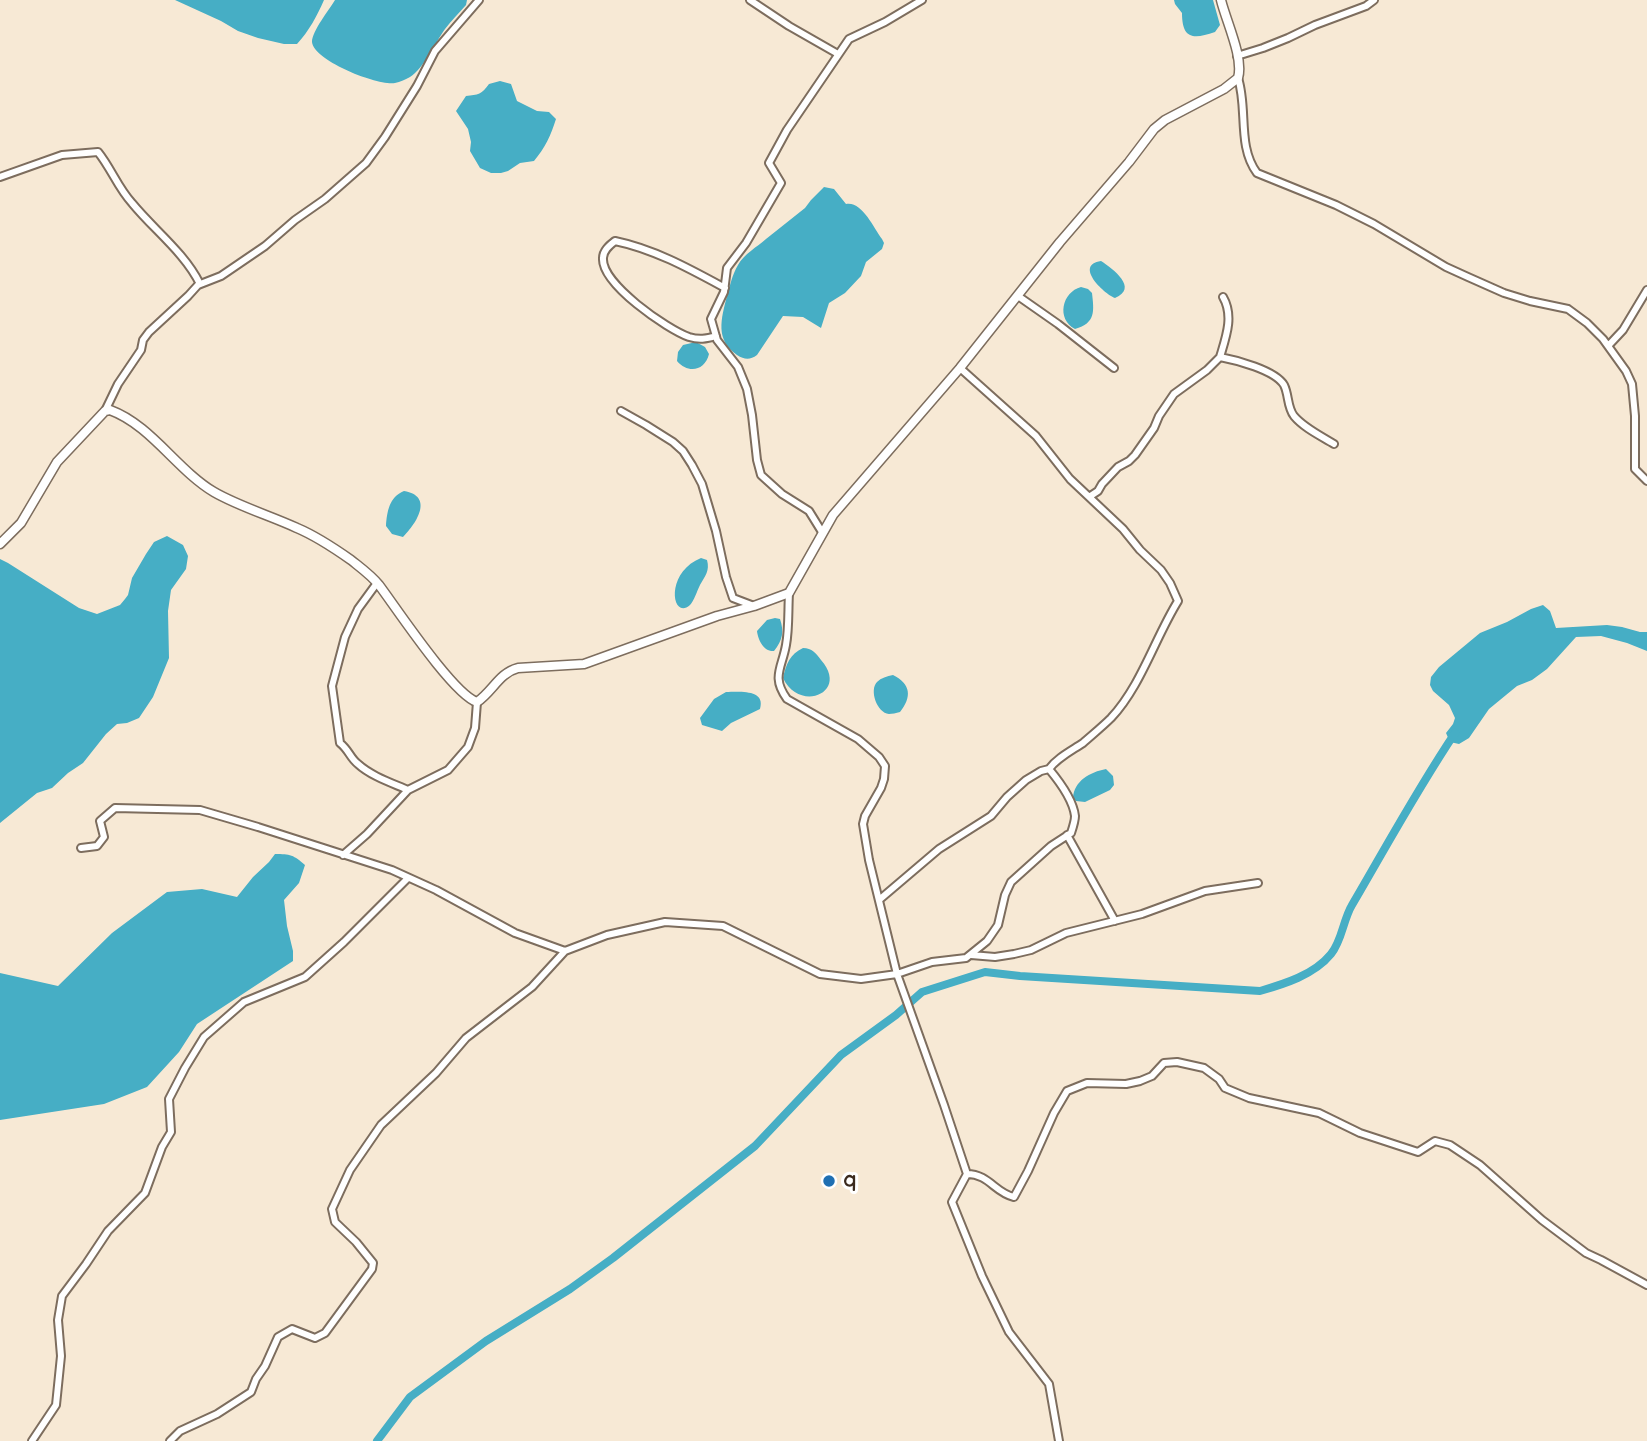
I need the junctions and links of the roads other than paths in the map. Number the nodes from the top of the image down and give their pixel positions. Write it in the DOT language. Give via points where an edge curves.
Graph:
graph roads {
  1 [pos="479,0"];
  2 [pos="750,0"];
  3 [pos="922,0"];
  4 [pos="1221,0"];
  5 [pos="1374,0"];
  6 [pos="838,54"];
  7 [pos="1237,56"];
  8 [pos="1238,78"];
  9 [pos="0,177"];
  10 [pos="200,284"];
  11 [pos="725,288"];
  12 [pos="1647,290"];
  13 [pos="1018,296"];
  14 [pos="1223,297"];
  15 [pos="716,336"];
  16 [pos="1608,346"];
  17 [pos="1220,357"];
  18 [pos="960,368"];
  19 [pos="1114,368"];
  20 [pos="106,411"];
  21 [pos="621,411"];
  22 [pos="1334,444"];
  23 [pos="1647,481"];
  24 [pos="1089,497"];
  25 [pos="822,533"];
  26 [pos="0,544"];
  27 [pos="377,583"];
  28 [pos="789,593"];
  29 [pos="754,606"];
  30 [pos="477,702"];
  31 [pos="1049,769"];
  32 [pos="408,790"];
  33 [pos="1068,835"];
  34 [pos="81,848"];
  35 [pos="343,855"];
  36 [pos="408,878"];
  37 [pos="1258,883"];
  38 [pos="879,900"];
  39 [pos="1115,920"];
  40 [pos="565,951"];
  41 [pos="971,955"];
  42 [pos="897,974"];
  43 [pos="967,1174"];
  44 [pos="1647,1285"];
  45 [pos="32,1441"];
  46 [pos="170,1441"];
  47 [pos="1059,1441"];
  1 -- 10 [label="street" via="435,51 366,163 265,246 221,276"];
  2 -- 6 [label="street"];
  3 -- 6 [label="street" via="849,39"];
  4 -- 7 [label="street"];
  5 -- 7 [label="street"];
  6 -- 11 [label="street" via="769,163 781,183 727,268"];
  7 -- 8 [label="street"];
  8 -- 13 [label="street" via="1154,129"];
  8 -- 16 [label="street" via="1246,147 1257,173 1336,205 1446,267 1504,293 1569,309"];
  9 -- 10 [label="street" via="62,155 98,152 131,203 161,232"];
  10 -- 20 [label="street" via="143,340"];
  11 -- 15 [label="street" via="711,319"];
  11 -- 15 [label="street" via="635,244 615,240 603,258 607,274 624,294 663,322 687,336"];
  12 -- 16 [label="street"];
  13 -- 18 [label="street"];
  13 -- 19 [label="street"];
  14 -- 17 [label="street" via="1230,316"];
  15 -- 25 [label="street" via="747,389 761,475 809,511"];
  16 -- 23 [label="street" via="1632,384 1635,469"];
  17 -- 22 [label="street" via="1277,377 1292,414"];
  17 -- 24 [label="street" via="1174,394 1135,455"];
  18 -- 24 [label="street" via="1037,436"];
  18 -- 25 [label="street" via="833,514"];
  20 -- 26 [label="street" via="57,462 21,523"];
  20 -- 27 [label="street" via="136,426 214,492 333,547"];
  21 -- 29 [label="street" via="673,442 692,465 702,484 733,598"];
  24 -- 31 [label="street" via="1161,570 1178,601 1125,699 1084,742"];
  25 -- 28 [label="street"];
  27 -- 30 [label="street" via="450,678"];
  27 -- 32 [label="street" via="345,637 332,686 337,730 340,743 355,762"];
  28 -- 29 [label="street"];
  28 -- 38 [label="street" via="780,690 787,699 858,739 885,766 884,779 863,824"];
  29 -- 30 [label="street" via="584,664 511,670"];
  30 -- 32 [label="street" via="468,747 448,770"];
  31 -- 33 [label="street" via="1072,805 1075,818"];
  31 -- 38 [label="street" via="1026,780 990,816 939,849"];
  32 -- 35 [label="street"];
  33 -- 39 [label="street"];
  33 -- 41 [label="street" via="1011,882 998,925"];
  34 -- 35 [label="street" via="97,846 104,837 100,821 115,808 200,810"];
  35 -- 36 [label="street"];
  36 -- 40 [label="street" via="515,933"];
  36 -- 45 [label="street" via="305,976 244,1002 204,1037 169,1099 171,1132 145,1192 108,1231 62,1296 56,1405"];
  37 -- 39 [label="street" via="1205,891"];
  38 -- 42 [label="street"];
  39 -- 41 [label="street" via="1066,933 1031,950 995,957"];
  40 -- 42 [label="street" via="607,935 665,922 723,926 820,974 861,979"];
  40 -- 46 [label="street" via="532,987 466,1038 381,1125 350,1170 333,1216 373,1263 373,1269 325,1332 315,1338 292,1329 278,1337 250,1391"];
  41 -- 42 [label="street"];
  42 -- 43 [label="street"];
  43 -- 44 [label="street" via="981,1176 1014,1197 1067,1091 1087,1083 1140,1081 1164,1063 1178,1062 1204,1068 1225,1088 1249,1098 1319,1113 1360,1133 1418,1152 1434,1141 1450,1146 1480,1165 1586,1253"];
  43 -- 47 [label="street" via="952,1202 1009,1332 1049,1384"];
}
